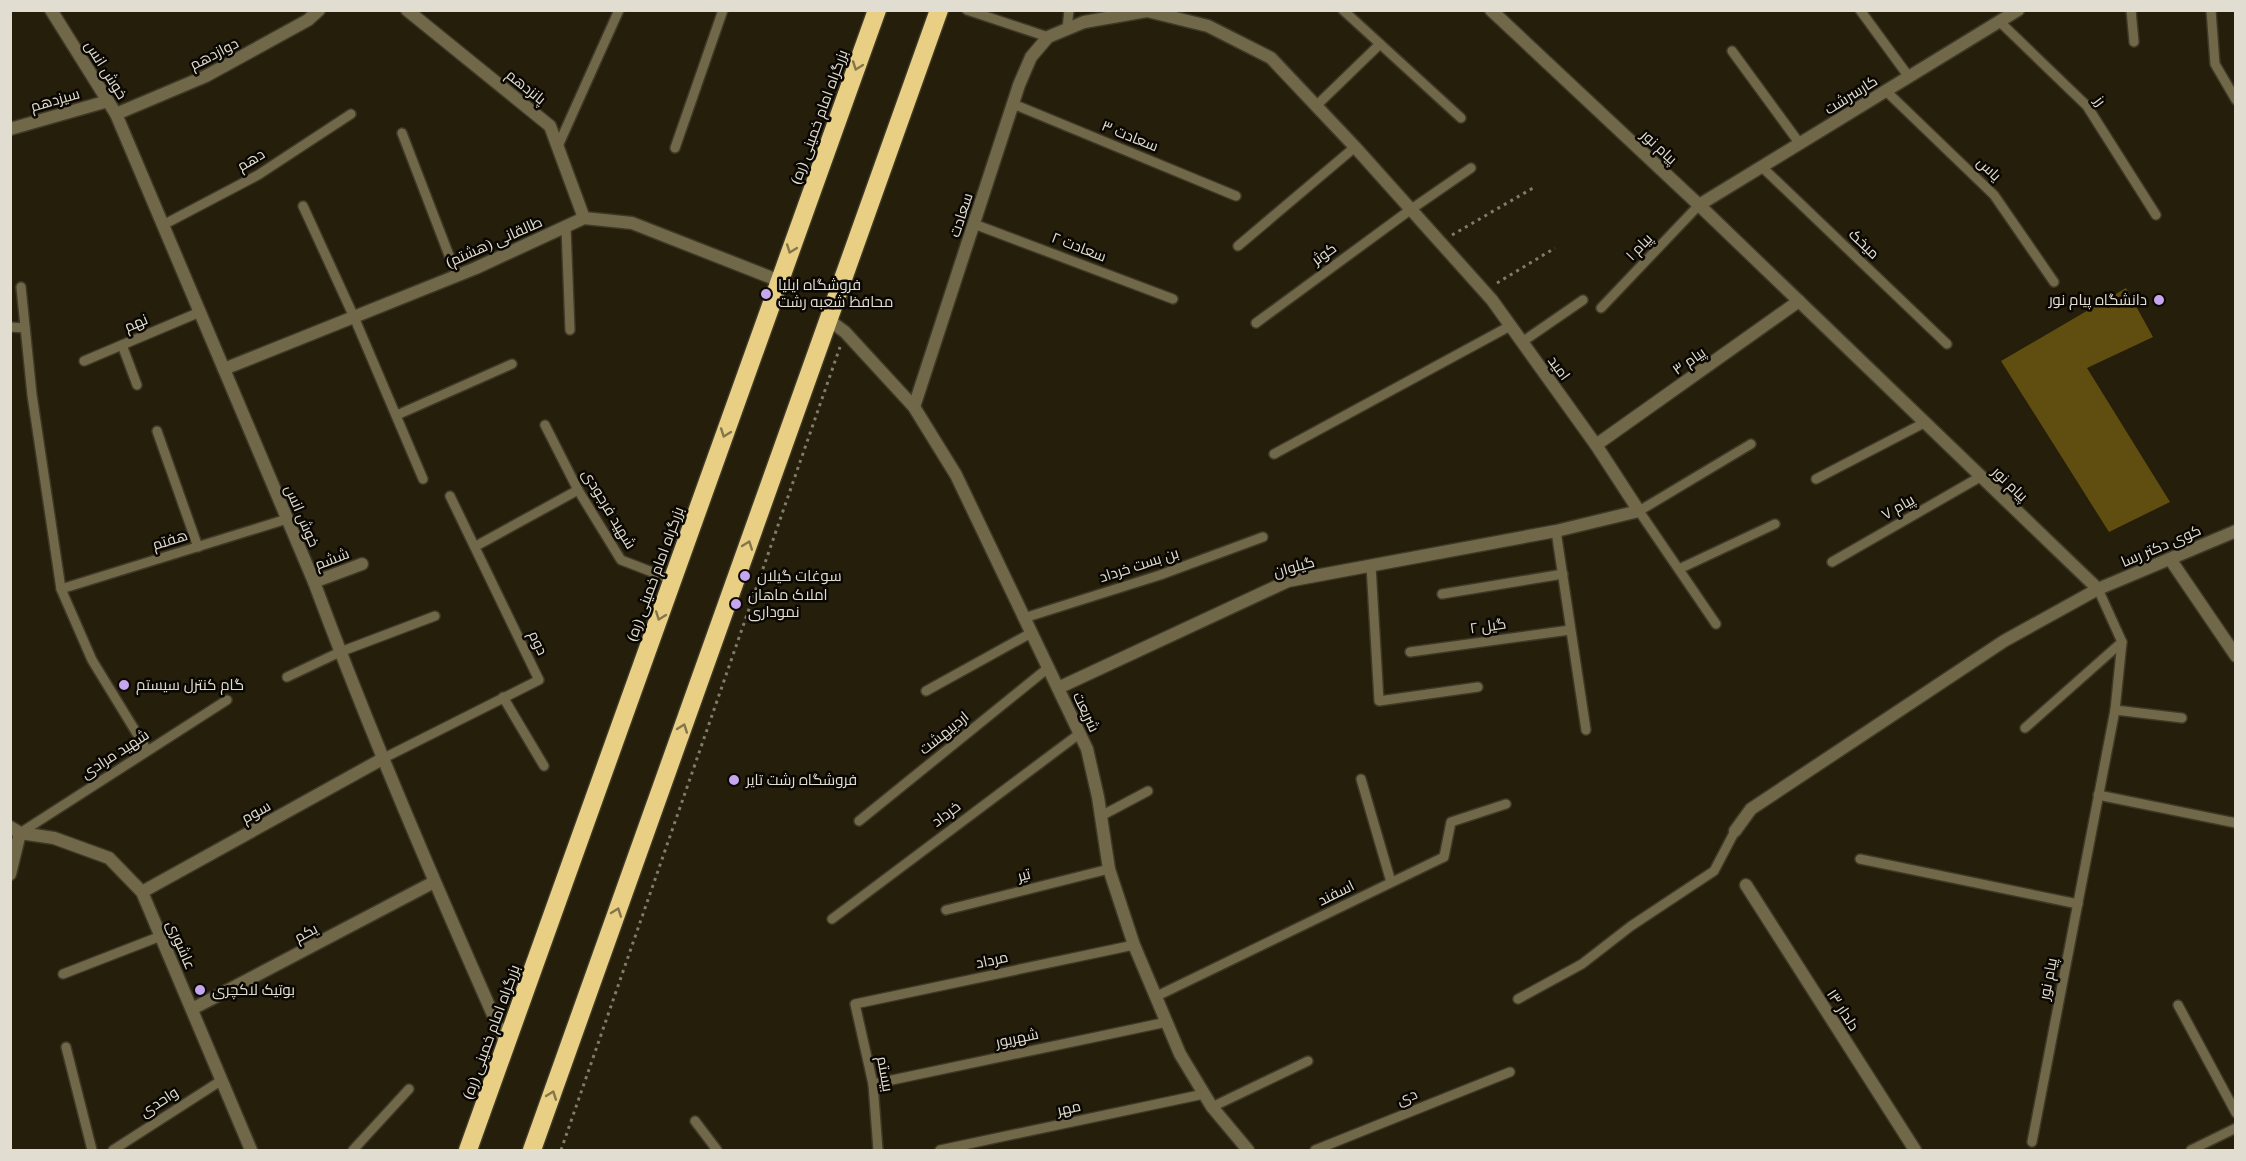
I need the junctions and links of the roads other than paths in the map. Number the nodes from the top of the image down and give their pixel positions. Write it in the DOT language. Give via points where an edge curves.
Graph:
graph roads {
  1 [pos="51,10"];
  2 [pos="319,10"];
  3 [pos="407,10"];
  4 [pos="619,10"];
  5 [pos="723,10"];
  6 [pos="877,10"];
  7 [pos="939,10"];
  8 [pos="967,10"];
  9 [pos="1070,10"];
  10 [pos="1343,10"];
  11 [pos="1491,10"];
  12 [pos="1860,10"];
  13 [pos="2018,10"];
  14 [pos="2131,10"];
  15 [pos="2211,10"];
  16 [pos="2000,22"];
  17 [pos="1067,29"];
  18 [pos="1048,37"];
  19 [pos="2134,42"];
  20 [pos="1380,44"];
  21 [pos="1732,51"];
  22 [pos="1909,77"];
  23 [pos="1886,91"];
  24 [pos="108,100"];
  25 [pos="2235,100"];
  26 [pos="1013,104"];
  27 [pos="1316,106"];
  28 [pos="116,114"];
  29 [pos="351,114"];
  30 [pos="1461,118"];
  31 [pos="10,129"];
  32 [pos="402,133"];
  33 [pos="1800,144"];
  34 [pos="558,146"];
  35 [pos="1355,147"];
  36 [pos="675,148"];
  37 [pos="1762,167"];
  38 [pos="1471,168"];
  39 [pos="1236,196"];
  40 [pos="303,206"];
  41 [pos="1699,206"];
  42 [pos="1410,210"];
  43 [pos="2156,215"];
  44 [pos="584,218"];
  45 [pos="974,224"];
  46 [pos="163,225"];
  47 [pos="566,227"];
  48 [pos="1238,246"];
  49 [pos="457,276"];
  50 [pos="780,280"];
  51 [pos="2054,282"];
  52 [pos="21,287"];
  53 [pos="1173,299"];
  54 [pos="1583,300"];
  55 [pos="1799,301"];
  56 [pos="1601,308"];
  57 [pos="200,312"];
  58 [pos="354,317"];
  59 [pos="829,321"];
  60 [pos="1256,323"];
  61 [pos="1510,326"];
  62 [pos="10,327"];
  63 [pos="25,328"];
  64 [pos="570,330"];
  65 [pos="1521,342"];
  66 [pos="1947,344"];
  67 [pos="122,345"];
  68 [pos="84,361"];
  69 [pos="512,364"];
  70 [pos="224,369"];
  71 [pos="137,385"];
  72 [pos="914,407"];
  73 [pos="397,415"];
  74 [pos="1924,423"];
  75 [pos="545,425"];
  76 [pos="157,430"];
  77 [pos="1751,444"];
  78 [pos="1596,445"];
  79 [pos="1274,454"];
  80 [pos="1980,477"];
  81 [pos="423,479"];
  82 [pos="1816,479"];
  83 [pos="578,490"];
  84 [pos="450,496"];
  85 [pos="1639,511"];
  86 [pos="287,519"];
  87 [pos="1775,524"];
  88 [pos="1556,531"];
  89 [pos="2235,531"];
  90 [pos="1263,537"];
  91 [pos="476,546"];
  92 [pos="198,547"];
  93 [pos="2170,559"];
  94 [pos="1832,562"];
  95 [pos="362,564"];
  96 [pos="1371,566"];
  97 [pos="1679,569"];
  98 [pos="1563,574"];
  99 [pos="673,580"];
  100 [pos="314,582"];
  101 [pos="62,589"];
  102 [pos="2098,589"];
  103 [pos="1442,594"];
  104 [pos="435,616"];
  105 [pos="1024,618"];
  106 [pos="1716,624"];
  107 [pos="1570,630"];
  108 [pos="1031,633"];
  109 [pos="2122,642"];
  110 [pos="340,652"];
  111 [pos="1410,652"];
  112 [pos="2235,656"];
  113 [pos="1048,668"];
  114 [pos="287,677"];
  115 [pos="1478,687"];
  116 [pos="1058,688"];
  117 [pos="926,691"];
  118 [pos="503,697"];
  119 [pos="227,700"];
  120 [pos="2115,710"];
  121 [pos="2182,718"];
  122 [pos="2025,728"];
  123 [pos="1586,730"];
  124 [pos="1079,734"];
  125 [pos="147,750"];
  126 [pos="384,758"];
  127 [pos="544,766"];
  128 [pos="1361,779"];
  129 [pos="1148,791"];
  130 [pos="2098,795"];
  131 [pos="1506,804"];
  132 [pos="1101,816"];
  133 [pos="860,821"];
  134 [pos="2235,823"];
  135 [pos="16,830"];
  136 [pos="1735,831"];
  137 [pos="1860,859"];
  138 [pos="1109,869"];
  139 [pos="10,874"];
  140 [pos="434,882"];
  141 [pos="1391,882"];
  142 [pos="1746,885"];
  143 [pos="142,892"];
  144 [pos="2078,904"];
  145 [pos="946,910"];
  146 [pos="832,919"];
  147 [pos="161,936"];
  148 [pos="1134,945"];
  149 [pos="63,974"];
  150 [pos="1157,996"];
  151 [pos="1518,999"];
  152 [pos="855,1004"];
  153 [pos="2178,1005"];
  154 [pos="192,1010"];
  155 [pos="1167,1022"];
  156 [pos="506,1044"];
  157 [pos="66,1047"];
  158 [pos="1308,1060"];
  159 [pos="1510,1072"];
  160 [pos="222,1080"];
  161 [pos="873,1084"];
  162 [pos="409,1089"];
  163 [pos="1204,1094"];
  164 [pos="1212,1107"];
  165 [pos="2235,1113"];
  166 [pos="695,1121"];
  167 [pos="2235,1128"];
  168 [pos="2032,1142"];
  169 [pos="92,1150"];
  170 [pos="113,1150"];
  171 [pos="251,1150"];
  172 [pos="353,1150"];
  173 [pos="468,1150"];
  174 [pos="532,1150"];
  175 [pos="717,1150"];
  176 [pos="878,1150"];
  177 [pos="940,1150"];
  178 [pos="1248,1150"];
  179 [pos="1315,1150"];
  180 [pos="1915,1150"];
  181 [pos="2191,1150"];
  1 -- 24 [label="street, خوش انس"];
  2 -- 28 [label="street, دوازدهم" via="308,20 206,76"];
  3 -- 34 [label="street, پانزدهم" via="550,126"];
  4 -- 34 [label="lane"];
  5 -- 36 [label="lane"];
  6 -- 50 [label="highway, بزرگراه امام خمینی (ره), one-way"];
  7 -- 59 [label="highway"];
  8 -- 18 [label="lane"];
  9 -- 17 [label="lane"];
  10 -- 20 [label="lane"];
  11 -- 41 [label="street, پیام نور"];
  12 -- 22 [label="lane"];
  13 -- 16 [label="street, کارسرشت"];
  14 -- 19 [label="lane"];
  15 -- 25 [label="lane" via="2215,64"];
  16 -- 22 [label="street, کارسرشت"];
  16 -- 43 [label="lane, رز" via="2087,106"];
  17 -- 18 [label="street, امید"];
  17 -- 27 [label="street, امید" via="1084,22 1147,11 1208,26 1271,58"];
  18 -- 26 [label="street, سعادت" via="1031,57"];
  20 -- 27 [label="lane"];
  20 -- 30 [label="lane"];
  21 -- 33 [label="lane"];
  22 -- 23 [label="street, کارسرشت"];
  23 -- 33 [label="street, کارسرشت"];
  23 -- 51 [label="lane, یاس" via="1994,195"];
  24 -- 28 [label="street, خوش انس"];
  24 -- 31 [label="street, سیزدهم"];
  26 -- 39 [label="lane, سعادت ۳"];
  26 -- 45 [label="street, سعادت"];
  27 -- 35 [label="street, امید"];
  28 -- 46 [label="street, خوش انس"];
  29 -- 46 [label="lane, دهم" via="258,175"];
  32 -- 49 [label="lane"];
  33 -- 37 [label="street, کارسرشت"];
  34 -- 44 [label="street, پانزدهم"];
  35 -- 42 [label="street, امید"];
  35 -- 48 [label="lane"];
  37 -- 41 [label="street, کارسرشت"];
  37 -- 66 [label="lane, میخک"];
  38 -- 42 [label="lane, کوثر"];
  40 -- 58 [label="lane"];
  41 -- 55 [label="street, پیام نور"];
  41 -- 56 [label="lane, پیام ۱"];
  42 -- 60 [label="lane, کوثر"];
  42 -- 61 [label="street, امید" via="1484,291"];
  44 -- 47 [label="street, طالقانی (هشتم)"];
  44 -- 50 [label="street" via="632,223"];
  45 -- 53 [label="lane, سعادت ۲"];
  45 -- 72 [label="street, سعادت"];
  46 -- 57 [label="street, خوش انس"];
  47 -- 49 [label="street, طالقانی (هشتم)"];
  47 -- 64 [label="lane"];
  49 -- 58 [label="street, طالقانی (هشتم)"];
  50 -- 99 [label="highway, بزرگراه امام خمینی (ره), one-way"];
  52 -- 63 [label="lane"];
  54 -- 65 [label="lane"];
  55 -- 74 [label="street, پیام نور"];
  55 -- 78 [label="street, پیام ۳"];
  57 -- 67 [label="lane, نهم"];
  57 -- 70 [label="street, خوش انس"];
  58 -- 70 [label="street, طالقانی (هشتم)"];
  58 -- 73 [label="lane"];
  59 -- 72 [label="street, شریعت" via="845,332"];
  174 -- 59 [label="highway, one-way"];
  61 -- 65 [label="street, امید"];
  61 -- 79 [label="lane"];
  62 -- 63 [label="lane"];
  63 -- 101 [label="lane"];
  65 -- 78 [label="street, امید"];
  67 -- 68 [label="lane, نهم"];
  67 -- 71 [label="lane"];
  69 -- 73 [label="lane"];
  70 -- 86 [label="street, خوش انس"];
  72 -- 105 [label="street, شریعت" via="956,475"];
  73 -- 81 [label="lane"];
  74 -- 80 [label="street, پیام نور"];
  74 -- 82 [label="lane"];
  75 -- 83 [label="lane, شهید فرجودی"];
  76 -- 92 [label="lane"];
  77 -- 85 [label="lane"];
  78 -- 85 [label="street, امید"];
  80 -- 94 [label="lane, پیام ۷"];
  80 -- 102 [label="street, پیام نور"];
  83 -- 91 [label="lane"];
  83 -- 99 [label="lane, شهید فرجودی" via="621,560"];
  84 -- 91 [label="lane, دوم"];
  85 -- 88 [label="street, گیلوان"];
  85 -- 97 [label="lane, امید"];
  86 -- 92 [label="lane, هفتم"];
  86 -- 100 [label="street, خوش انس"];
  87 -- 97 [label="lane"];
  88 -- 96 [label="street, گیلوان"];
  88 -- 98 [label="lane"];
  89 -- 93 [label="street, کوی دکتر رسا"];
  90 -- 105 [label="lane, بن بست خرداد"];
  91 -- 118 [label="lane, دوم" via="538,680"];
  92 -- 101 [label="lane, هفتم"];
  93 -- 102 [label="street, کوی دکتر رسا"];
  93 -- 112 [label="street"];
  95 -- 100 [label="street, ششم"];
  96 -- 115 [label="lane" via="1379,701"];
  96 -- 116 [label="street, گیلوان" via="1288,581"];
  97 -- 106 [label="lane, امید"];
  98 -- 103 [label="lane"];
  98 -- 107 [label="lane"];
  99 -- 156 [label="highway, بزرگراه امام خمینی (ره), one-way"];
  100 -- 110 [label="street, خوش انس"];
  101 -- 125 [label="lane" via="92,660"];
  102 -- 109 [label="lane, پیام نور"];
  102 -- 136 [label="street, کوی دکتر رسا" via="2004,642 1751,809"];
  104 -- 110 [label="lane"];
  105 -- 108 [label="street, شریعت"];
  107 -- 111 [label="lane, گیل ۲"];
  107 -- 123 [label="lane"];
  108 -- 113 [label="street, شریعت"];
  108 -- 117 [label="lane"];
  109 -- 120 [label="lane, پیام نور"];
  109 -- 122 [label="lane"];
  110 -- 114 [label="lane"];
  110 -- 126 [label="street, خوش انس"];
  113 -- 116 [label="street, شریعت"];
  113 -- 133 [label="lane, اردیبهشت"];
  116 -- 124 [label="street, شریعت"];
  118 -- 126 [label="lane, دوم"];
  118 -- 127 [label="lane"];
  119 -- 125 [label="lane, شهید مرادی"];
  120 -- 121 [label="lane"];
  120 -- 130 [label="lane, پیام نور"];
  124 -- 132 [label="street, شریعت" via="1087,749"];
  124 -- 146 [label="lane, خرداد"];
  125 -- 135 [label="lane, شهید مرادی"];
  126 -- 140 [label="street, خوش انس"];
  126 -- 143 [label="street, سوم"];
  128 -- 141 [label="lane"];
  129 -- 132 [label="lane"];
  130 -- 134 [label="lane"];
  130 -- 144 [label="lane, پیام نور"];
  131 -- 141 [label="lane, اسفند" via="1451,822 1444,857"];
  132 -- 138 [label="street, شریعت"];
  135 -- 139 [label="street"];
  135 -- 143 [label="street, عاشوری" via="54,838 109,858"];
  136 -- 151 [label="lane" via="1714,871 1582,964"];
  137 -- 144 [label="lane"];
  138 -- 145 [label="lane, تیر"];
  138 -- 148 [label="street, شریعت"];
  140 -- 154 [label="street, یکم"];
  140 -- 156 [label="street, خوش انس"];
  141 -- 150 [label="lane, اسفند"];
  142 -- 180 [label="street, دلدار ۱۳"];
  143 -- 147 [label="street, عاشوری"];
  144 -- 168 [label="lane, پیام نور"];
  147 -- 149 [label="lane"];
  147 -- 154 [label="street, عاشوری"];
  148 -- 150 [label="street, شریعت"];
  148 -- 152 [label="lane, مرداد"];
  150 -- 155 [label="street, شریعت"];
  152 -- 161 [label="lane, بیستم"];
  153 -- 165 [label="lane"];
  154 -- 160 [label="street, عاشوری"];
  155 -- 161 [label="lane, شهریور"];
  155 -- 163 [label="street, شریعت" via="1180,1054"];
  156 -- 173 [label="highway, بزرگراه امام خمینی (ره)"];
  157 -- 169 [label="lane"];
  158 -- 164 [label="lane"];
  159 -- 179 [label="lane, دی"];
  160 -- 170 [label="lane, واحدی"];
  160 -- 171 [label="street, عاشوری"];
  161 -- 176 [label="lane, بیستم"];
  162 -- 172 [label="lane"];
  163 -- 164 [label="street, شریعت"];
  163 -- 177 [label="lane, مهر"];
  164 -- 178 [label="street, شریعت"];
  166 -- 175 [label="lane"];
  167 -- 181 [label="lane"];
}
